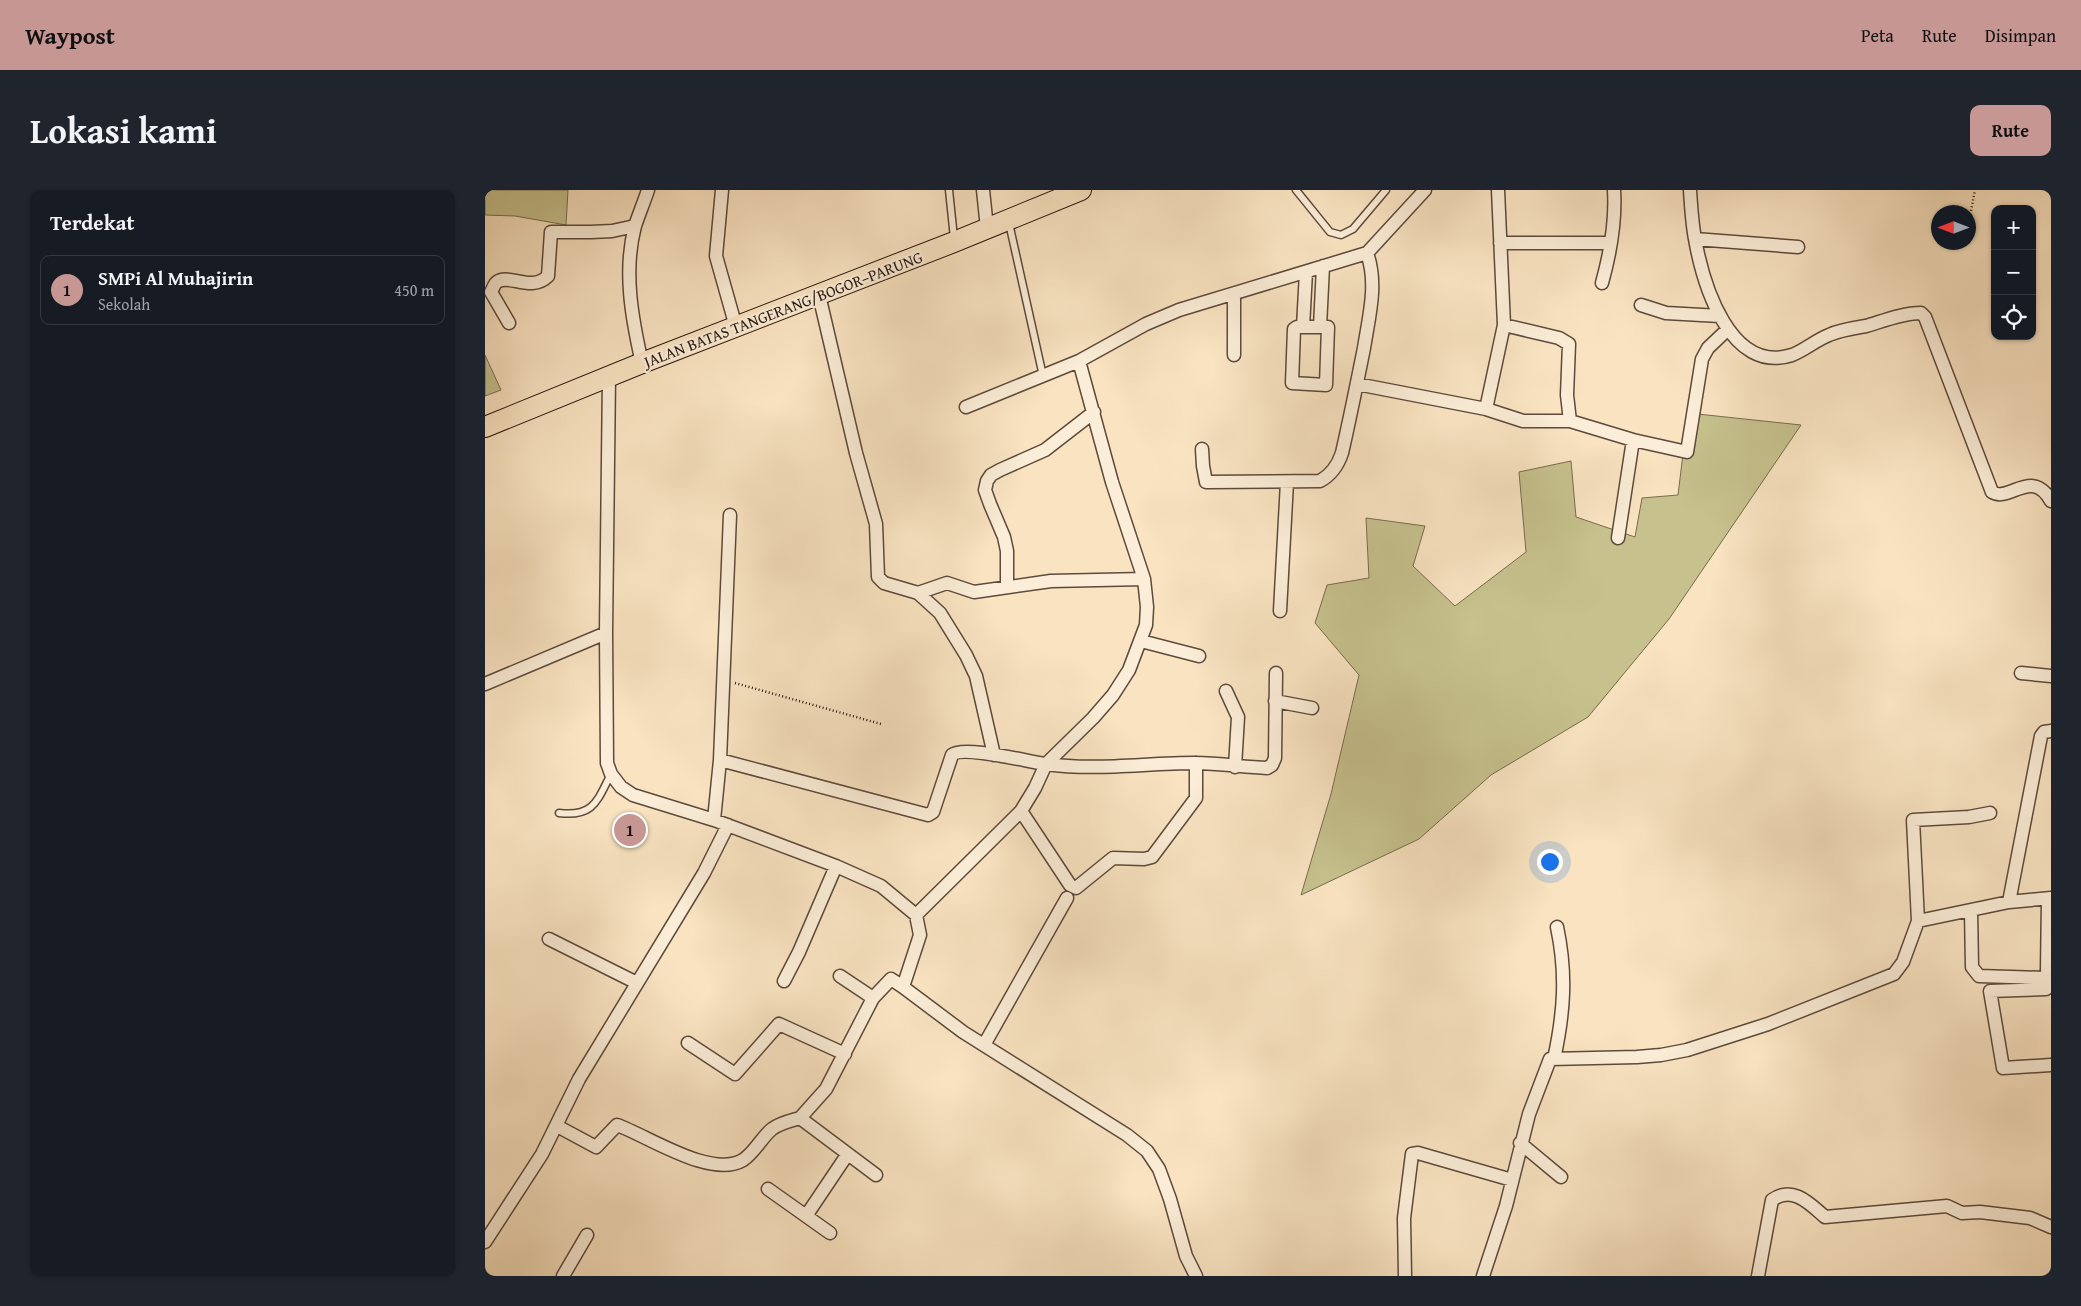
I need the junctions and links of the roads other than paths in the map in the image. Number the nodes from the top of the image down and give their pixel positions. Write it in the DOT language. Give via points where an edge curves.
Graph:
graph roads {
  1 [pos="648,190"];
  2 [pos="722,190"];
  3 [pos="949,190"];
  4 [pos="983,190"];
  5 [pos="1081,190"];
  6 [pos="1296,190"];
  7 [pos="1386,190"];
  8 [pos="1425,190"];
  9 [pos="1498,190"];
  10 [pos="1614,190"];
  11 [pos="1690,190"];
  12 [pos="1008,219"];
  13 [pos="635,226"];
  14 [pos="987,228"];
  15 [pos="1695,239"];
  16 [pos="954,242"];
  17 [pos="1500,243"];
  18 [pos="1610,243"];
  19 [pos="1798,247"];
  20 [pos="1367,253"];
  21 [pos="1323,266"];
  22 [pos="1306,272"];
  23 [pos="1602,283"];
  24 [pos="819,295"];
  25 [pos="1234,295"];
  26 [pos="1641,305"];
  27 [pos="1720,316"];
  28 [pos="509,323"];
  29 [pos="1504,325"];
  30 [pos="736,327"];
  31 [pos="1303,327"];
  32 [pos="1320,327"];
  33 [pos="1728,329"];
  34 [pos="1234,355"];
  35 [pos="1079,361"];
  36 [pos="642,363"];
  37 [pos="609,376"];
  38 [pos="1043,376"];
  39 [pos="1357,384"];
  40 [pos="965,407"];
  41 [pos="1485,409"];
  42 [pos="1095,412"];
  43 [pos="1570,422"];
  44 [pos="485,427"];
  45 [pos="1633,440"];
  46 [pos="1202,449"];
  47 [pos="1287,482"];
  48 [pos="2051,501"];
  49 [pos="730,515"];
  50 [pos="1618,538"];
  51 [pos="1144,579"];
  52 [pos="1007,586"];
  53 [pos="918,593"];
  54 [pos="1280,611"];
  55 [pos="606,633"];
  56 [pos="1141,641"];
  57 [pos="1199,656"];
  58 [pos="1276,673"];
  59 [pos="2021,673"];
  60 [pos="2051,676"];
  61 [pos="485,684"];
  62 [pos="1226,691"];
  63 [pos="1275,701"];
  64 [pos="1312,708"];
  65 [pos="2051,731"];
  66 [pos="994,755"];
  67 [pos="720,760"];
  68 [pos="1196,763"];
  69 [pos="1046,764"];
  70 [pos="1235,767"];
  71 [pos="611,774"];
  72 [pos="1021,811"];
  73 [pos="559,813"];
  74 [pos="1989,813"];
  75 [pos="715,820"];
  76 [pos="728,825"];
  77 [pos="836,866"];
  78 [pos="1067,898"];
  79 [pos="2050,898"];
  80 [pos="2009,902"];
  81 [pos="1971,910"];
  82 [pos="916,915"];
  83 [pos="1918,921"];
  84 [pos="1557,927"];
  85 [pos="549,939"];
  86 [pos="840,976"];
  87 [pos="2050,978"];
  88 [pos="784,981"];
  89 [pos="637,983"];
  90 [pos="903,987"];
  91 [pos="873,998"];
  92 [pos="688,1043"];
  93 [pos="984,1045"];
  94 [pos="845,1054"];
  95 [pos="1554,1059"];
  96 [pos="2051,1065"];
  97 [pos="800,1118"];
  98 [pos="557,1126"];
  99 [pos="1520,1143"];
  100 [pos="847,1155"];
  101 [pos="876,1175"];
  102 [pos="1561,1177"];
  103 [pos="1512,1180"];
  104 [pos="768,1189"];
  105 [pos="806,1216"];
  106 [pos="2051,1226"];
  107 [pos="829,1233"];
  108 [pos="587,1235"];
  109 [pos="485,1242"];
  110 [pos="563,1276"];
  111 [pos="1196,1276"];
  112 [pos="1405,1276"];
  113 [pos="1483,1276"];
  114 [pos="1758,1276"];
  1 -- 13 [label="street"];
  2 -- 30 [label="street" via="716,256"];
  3 -- 16 [label="lane"];
  4 -- 14 [label="street"];
  5 -- 12 [label="main road, JALAN BATAS TANGERANG/BOGOR–PARUNG"];
  6 -- 7 [label="lane" via="1330,232 1341,235 1353,229"];
  8 -- 20 [label="street"];
  9 -- 17 [label="street"];
  10 -- 18 [label="street"];
  11 -- 15 [label="street"];
  12 -- 14 [label="main road, JALAN BATAS TANGERANG/BOGOR–PARUNG"];
  12 -- 38 [label="lane"];
  13 -- 28 [label="street" via="613,231 551,232 548,276 544,280 538,283 504,280 495,283 491,292"];
  13 -- 36 [label="street" via="630,272 631,304"];
  14 -- 16 [label="main road, JALAN BATAS TANGERANG/BOGOR–PARUNG"];
  15 -- 19 [label="street"];
  15 -- 27 [label="street" via="1705,280"];
  16 -- 24 [label="main road, JALAN BATAS TANGERANG/BOGOR–PARUNG"];
  17 -- 18 [label="street"];
  17 -- 29 [label="street"];
  18 -- 23 [label="street"];
  20 -- 21 [label="street"];
  20 -- 39 [label="street" via="1373,286"];
  21 -- 22 [label="street"];
  21 -- 32 [label="street"];
  22 -- 25 [label="street"];
  22 -- 31 [label="street"];
  24 -- 30 [label="main road, JALAN BATAS TANGERANG/BOGOR–PARUNG"];
  24 -- 53 [label="street" via="876,524 878,577 884,583"];
  25 -- 34 [label="street"];
  25 -- 35 [label="street" via="1179,310 1146,324"];
  26 -- 27 [label="street" via="1666,313"];
  27 -- 33 [label="street"];
  29 -- 41 [label="street"];
  29 -- 43 [label="street" via="1559,338 1569,344 1567,395"];
  30 -- 36 [label="main road, JALAN BATAS TANGERANG/BOGOR–PARUNG"];
  31 -- 32 [label="street"];
  31 -- 32 [label="street" via="1294,330 1293,383 1324,386 1327,383 1328,327"];
  33 -- 45 [label="street" via="1708,348 1702,359 1687,452"];
  33 -- 48 [label="street" via="1746,348 1760,355 1776,357 1799,352 1830,334 1921,313 1925,316 1992,492 1997,494 2039,487 2046,491"];
  35 -- 38 [label="street"];
  35 -- 42 [label="street"];
  36 -- 37 [label="main road, JALAN BATAS TANGERANG/BOGOR–PARUNG"];
  37 -- 44 [label="main road, JALAN BATAS TANGERANG/BOGOR–PARUNG"];
  37 -- 55 [label="street"];
  38 -- 40 [label="street"];
  39 -- 41 [label="street"];
  39 -- 47 [label="street" via="1342,454 1332,472 1320,481"];
  41 -- 43 [label="street" via="1523,422"];
  42 -- 51 [label="street" via="1112,482"];
  42 -- 52 [label="street" via="1045,450 1000,470 987,481 985,490 989,504 1005,537"];
  43 -- 45 [label="street"];
  45 -- 50 [label="street"];
  46 -- 47 [label="street" via="1206,482"];
  47 -- 54 [label="street"];
  49 -- 67 [label="street"];
  51 -- 52 [label="street" via="1051,581"];
  51 -- 56 [label="street" via="1147,616"];
  52 -- 53 [label="street" via="974,592 947,583"];
  53 -- 66 [label="street" via="940,613 976,676"];
  55 -- 61 [label="street"];
  55 -- 71 [label="street" via="607,763"];
  56 -- 57 [label="street"];
  56 -- 69 [label="street" via="1129,670 1113,695"];
  58 -- 63 [label="street"];
  59 -- 60 [label="street"];
  62 -- 70 [label="street" via="1238,717"];
  63 -- 64 [label="street"];
  63 -- 70 [label="street" via="1275,758 1272,765 1267,768"];
  65 -- 80 [label="street" via="2041,736"];
  66 -- 67 [label="street" via="955,752 933,812 928,814"];
  66 -- 69 [label="street"];
  67 -- 75 [label="street"];
  68 -- 69 [label="street" via="1091,768"];
  68 -- 70 [label="street"];
  68 -- 72 [label="street" via="1196,798 1153,857 1113,858 1076,888 1069,885"];
  69 -- 72 [label="street"];
  71 -- 73 [label="lane" via="591,808 583,813"];
  71 -- 75 [label="street" via="633,795"];
  72 -- 82 [label="street"];
  74 -- 83 [label="street" via="1913,820"];
  75 -- 76 [label="street"];
  76 -- 77 [label="street"];
  76 -- 89 [label="street" via="704,873"];
  77 -- 82 [label="street" via="881,886"];
  77 -- 88 [label="street"];
  78 -- 93 [label="street"];
  79 -- 80 [label="street"];
  79 -- 87 [label="street"];
  80 -- 81 [label="street"];
  81 -- 83 [label="street"];
  81 -- 87 [label="street" via="1972,967 1975,973 1979,976"];
  82 -- 90 [label="street" via="920,935"];
  83 -- 95 [label="street" via="1903,962 1894,974 1768,1024 1661,1055"];
  84 -- 95 [label="street" via="1563,957 1564,995"];
  85 -- 89 [label="street"];
  86 -- 91 [label="street"];
  87 -- 96 [label="street" via="2046,989 1990,991 2003,1068"];
  89 -- 98 [label="street" via="579,1079"];
  90 -- 91 [label="street" via="891,979"];
  90 -- 93 [label="street" via="933,1012"];
  91 -- 94 [label="street"];
  92 -- 94 [label="street" via="735,1074 779,1024"];
  93 -- 111 [label="street" via="1127,1135 1147,1151 1162,1177 1186,1256"];
  94 -- 97 [label="street" via="826,1089"];
  95 -- 99 [label="street" via="1549,1060"];
  97 -- 98 [label="street" via="771,1130 743,1159 731,1165 691,1159 617,1125 596,1147"];
  97 -- 100 [label="street"];
  98 -- 109 [label="street"];
  99 -- 102 [label="street"];
  99 -- 103 [label="street"];
  100 -- 101 [label="street"];
  100 -- 105 [label="street"];
  103 -- 112 [label="street" via="1412,1154 1404,1218"];
  103 -- 113 [label="street"];
  104 -- 105 [label="street"];
  105 -- 107 [label="street"];
  106 -- 114 [label="street" via="2030,1218 1962,1213 1947,1206 1825,1217 1802,1197 1783,1195 1772,1200"];
  108 -- 110 [label="street"];
}
